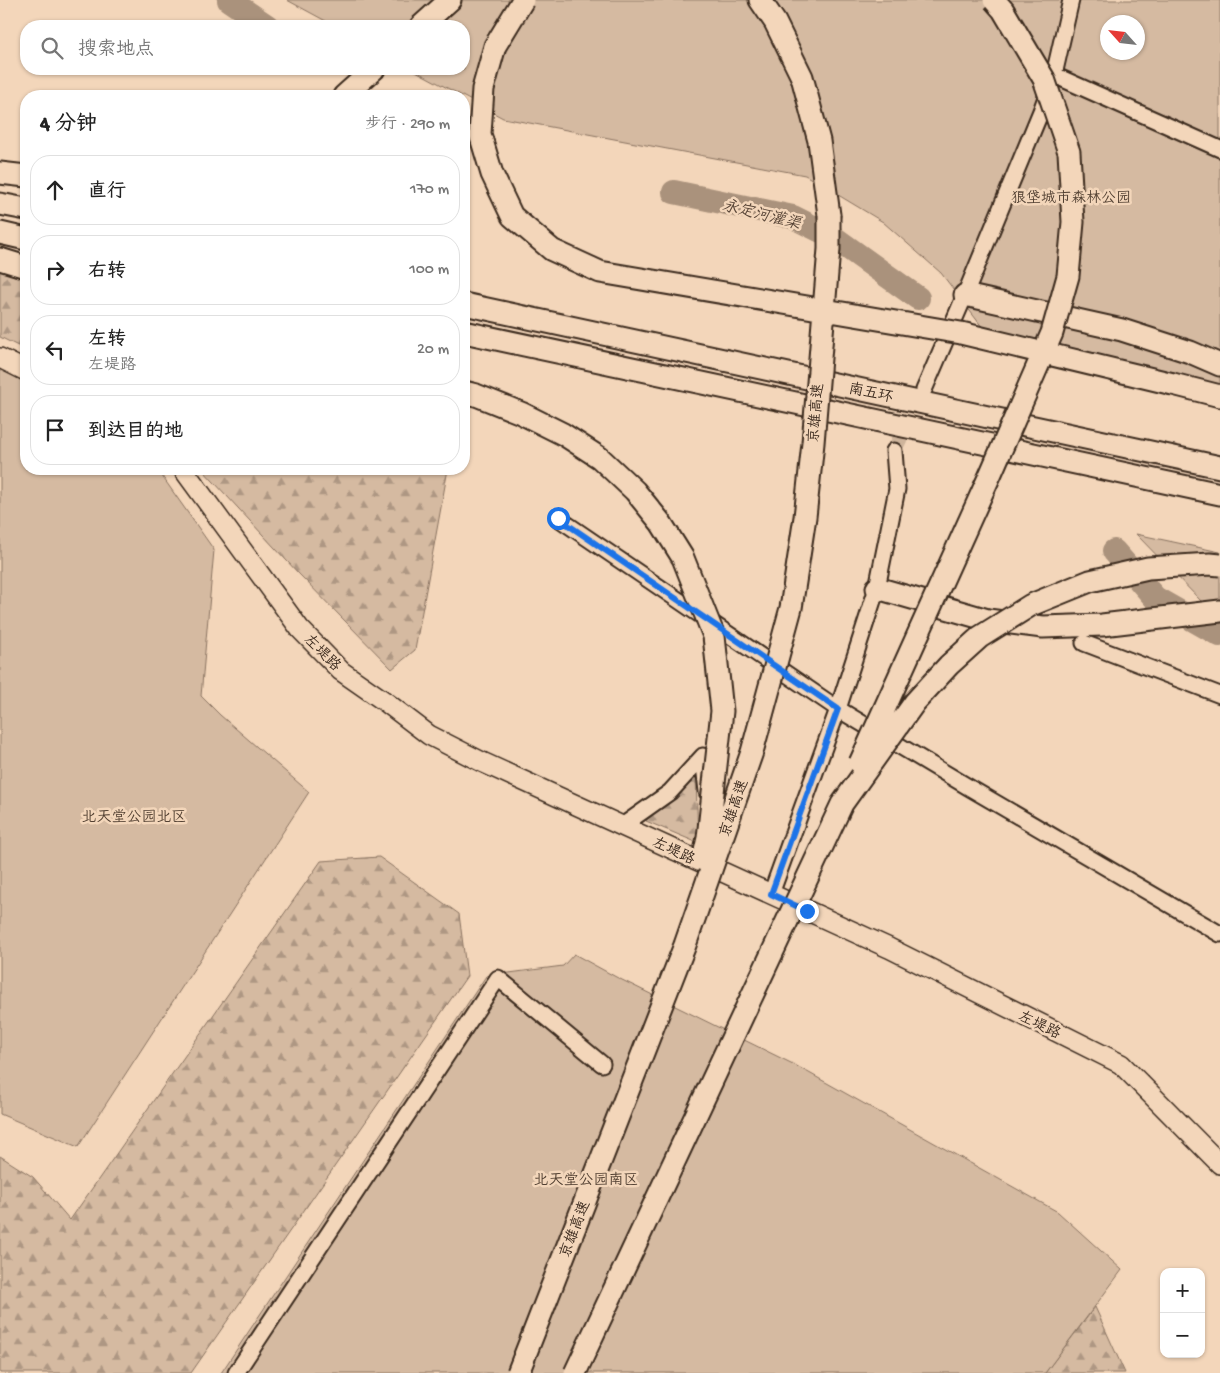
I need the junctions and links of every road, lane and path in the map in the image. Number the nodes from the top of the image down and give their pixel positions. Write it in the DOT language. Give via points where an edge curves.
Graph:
graph roads {
  1 [pos="450,0"];
  2 [pos="523,0"];
  3 [pos="760,0"];
  4 [pos="994,0"];
  5 [pos="1071,0"];
  6 [pos="428,20"];
  7 [pos="367,75"];
  8 [pos="1054,75"];
  9 [pos="351,90"];
  10 [pos="1220,149"];
  11 [pos="0,173"];
  12 [pos="20,175"];
  13 [pos="0,204"];
  14 [pos="20,208"];
  15 [pos="0,234"];
  16 [pos="20,238"];
  17 [pos="0,259"];
  18 [pos="20,265"];
  19 [pos="965,295"];
  20 [pos="470,305"];
  21 [pos="470,333"];
  22 [pos="0,358"];
  23 [pos="1220,365"];
  24 [pos="20,368"];
  25 [pos="924,390"];
  26 [pos="470,394"];
  27 [pos="1220,396"];
  28 [pos="894,451"];
  29 [pos="1220,467"];
  30 [pos="187,475"];
  31 [pos="1220,494"];
  32 [pos="558,518"];
  33 [pos="1220,565"];
  34 [pos="877,588"];
  35 [pos="1220,610"];
  36 [pos="1084,643"];
  37 [pos="1220,695"];
  38 [pos="838,709"];
  39 [pos="842,804"];
  40 [pos="622,826"];
  41 [pos="722,872"];
  42 [pos="771,894"];
  43 [pos="1220,934"];
  44 [pos="685,945"];
  45 [pos="602,1064"];
  46 [pos="1220,1164"];
  47 [pos="236,1373"];
  48 [pos="518,1373"];
  49 [pos="574,1373"];
  1 -- 6 [label="highway"];
  2 -- 27 [label="highway, bridge" via="495,46 483,89 480,134 492,174 512,216 552,250 600,272 961,333"];
  3 -- 44 [label="highway, 京雄高速, bridge" via="775,22 802,77 819,141 829,215 829,249 812,452 791,608 752,752"];
  4 -- 39 [label="highway, bridge" via="1044,78 1069,152 1073,222 1068,276 1052,333"];
  5 -- 8 [label="street"];
  7 -- 9 [label="highway"];
  8 -- 10 [label="street"];
  8 -- 19 [label="street"];
  11 -- 12 [label="highway"];
  13 -- 14 [label="highway"];
  15 -- 16 [label="highway"];
  17 -- 18 [label="highway"];
  19 -- 23 [label="highway" via="1122,330"];
  19 -- 25 [label="street"];
  20 -- 29 [label="highway, 南五环"];
  21 -- 31 [label="highway, 南五环"];
  22 -- 24 [label="main road"];
  26 -- 44 [label="highway, bridge" via="521,412 563,434 600,458 635,491 683,558 714,636 722,711 708,838"];
  28 -- 34 [label="street" via="897,489"];
  30 -- 40 [label="main road, 左堤路" via="300,629 341,671 429,735"];
  32 -- 38 [label="street"];
  33 -- 39 [label="highway, bridge" via="1148,568 1090,581 1031,605 980,637 916,702"];
  34 -- 35 [label="highway" via="988,620 1043,627 1102,625"];
  34 -- 38 [label="street"];
  36 -- 37 [label="street"];
  38 -- 42 [label="street"];
  38 -- 43 [label="street"];
  39 -- 49 [label="highway, bridge"];
  40 -- 41 [label="main road, 左堤路"];
  40 -- 41 [label="street" via="670,792 703,756 709,813"];
  41 -- 42 [label="main road, 左堤路"];
  42 -- 46 [label="main road, 左堤路" via="889,948 1121,1064"];
  44 -- 48 [label="highway, 京雄高速, bridge"];
  45 -- 47 [label="street" via="498,978"];
}
